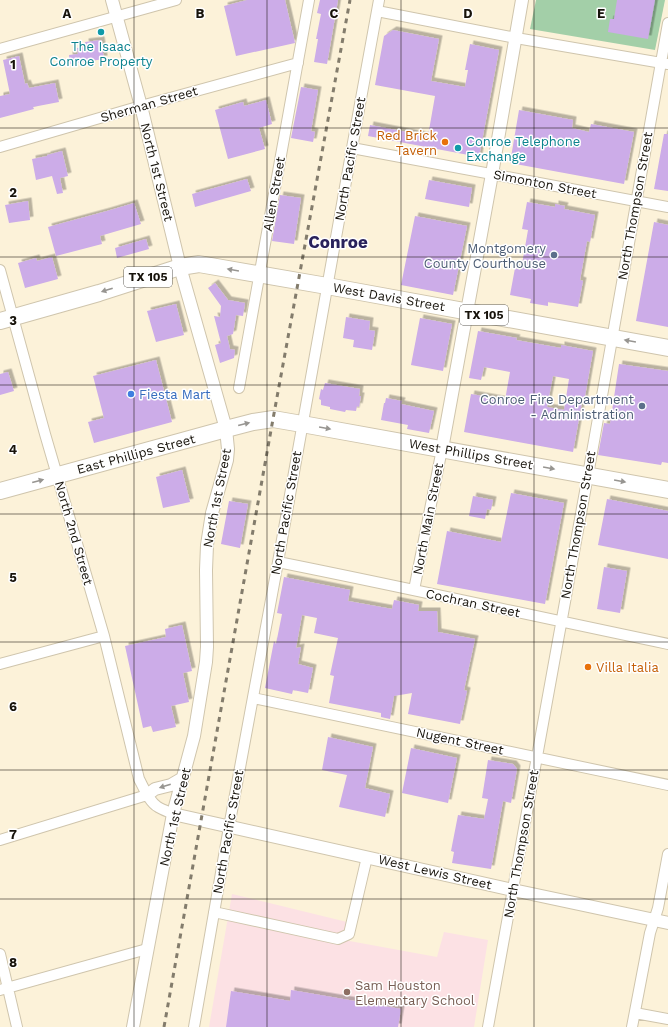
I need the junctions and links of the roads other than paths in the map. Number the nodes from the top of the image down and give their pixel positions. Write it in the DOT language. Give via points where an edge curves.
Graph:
graph roads {
  1 [pos="112,0"];
  2 [pos="176,0"];
  3 [pos="309,0"];
  4 [pos="379,0"];
  5 [pos="522,0"];
  6 [pos="377,11"];
  7 [pos="117,16"];
  8 [pos="668,23"];
  9 [pos="516,38"];
  10 [pos="0,49"];
  11 [pos="298,63"];
  12 [pos="664,64"];
  13 [pos="141,106"];
  14 [pos="0,147"];
  15 [pos="352,148"];
  16 [pos="492,174"];
  17 [pos="636,201"];
  18 [pos="668,207"];
  19 [pos="180,267"];
  20 [pos="0,270"];
  21 [pos="259,274"];
  22 [pos="327,286"];
  23 [pos="468,312"];
  24 [pos="7,319"];
  25 [pos="611,338"];
  26 [pos="668,348"];
  27 [pos="239,388"];
  28 [pos="273,419"];
  29 [pos="302,424"];
  30 [pos="226,429"];
  31 [pos="442,449"];
  32 [pos="588,475"];
  33 [pos="57,476"];
  34 [pos="668,490"];
  35 [pos="0,491"];
  36 [pos="278,562"];
  37 [pos="414,590"];
  38 [pos="561,622"];
  39 [pos="104,636"];
  40 [pos="668,644"];
  41 [pos="0,664"];
  42 [pos="253,698"];
  43 [pos="537,757"];
  44 [pos="183,778"];
  45 [pos="668,785"];
  46 [pos="147,795"];
  47 [pos="173,814"];
  48 [pos="229,827"];
  49 [pos="0,840"];
  50 [pos="668,854"];
  51 [pos="367,856"];
  52 [pos="513,890"];
  53 [pos="214,912"];
  54 [pos="654,920"];
  55 [pos="668,923"];
  56 [pos="147,949"];
  57 [pos="0,954"];
  58 [pos="4,989"];
  59 [pos="635,1012"];
  60 [pos="668,1019"];
  61 [pos="17,1027"];
  62 [pos="133,1027"];
  63 [pos="194,1027"];
  64 [pos="488,1027"];
  65 [pos="632,1027"];
  1 -- 7 [label="street, North 1st Street"];
  2 -- 7 [label="street"];
  3 -- 11 [label="street, Allen Street"];
  4 -- 6 [label="street, North Pacific Street"];
  5 -- 9 [label="street, North Main Street"];
  6 -- 9 [label="street"];
  6 -- 15 [label="street, North Pacific Street"];
  7 -- 10 [label="street"];
  7 -- 13 [label="street, North 1st Street"];
  8 -- 12 [label="street, North Thompson Street"];
  9 -- 12 [label="street"];
  9 -- 16 [label="street, North Main Street"];
  11 -- 13 [label="street, Sherman Street"];
  11 -- 21 [label="street, Allen Street"];
  12 -- 17 [label="street, North Thompson Street"];
  13 -- 14 [label="street, Sherman Street"];
  13 -- 19 [label="street, North 1st Street"];
  15 -- 16 [label="street, Simonton Street"];
  15 -- 22 [label="street, North Pacific Street"];
  16 -- 17 [label="street, Simonton Street"];
  16 -- 23 [label="street, North Main Street"];
  17 -- 18 [label="street, Simonton Street"];
  17 -- 25 [label="street, North Thompson Street"];
  21 -- 19 [label="main road, TX 105, one-way" via="199,264"];
  19 -- 24 [label="main road, TX 105, one-way"];
  19 -- 30 [label="street, North 1st Street"];
  20 -- 24 [label="street, North 2nd Street"];
  21 -- 22 [label="main road, West Davis Street / TX 105"];
  21 -- 27 [label="street, Allen Street"];
  22 -- 23 [label="main road, West Davis Street / TX 105"];
  22 -- 29 [label="street, North Pacific Street"];
  23 -- 25 [label="main road, West Davis Street / TX 105"];
  23 -- 31 [label="street, North Main Street"];
  24 -- 33 [label="street, North 2nd Street"];
  26 -- 25 [label="main road, West Davis Street / TX 105, one-way"];
  25 -- 32 [label="street, North Thompson Street"];
  28 -- 29 [label="main road, West Phillips Street"];
  30 -- 28 [label="main road, East Phillips Street, one-way"];
  29 -- 31 [label="main road, West Phillips Street, one-way"];
  29 -- 36 [label="street, North Pacific Street"];
  30 -- 33 [label="main road, East Phillips Street"];
  30 -- 44 [label="street, North 1st Street" via="227,460 212,514 207,545 206,662 194,736"];
  31 -- 32 [label="main road, West Phillips Street, one-way"];
  31 -- 37 [label="street, North Main Street"];
  32 -- 34 [label="main road, West Phillips Street, one-way"];
  32 -- 38 [label="street, North Thompson Street"];
  35 -- 33 [label="main road, East Phillips Street, one-way"];
  33 -- 39 [label="street, North 2nd Street"];
  36 -- 37 [label="street, Cochran Street"];
  36 -- 42 [label="street, North Pacific Street"];
  37 -- 38 [label="street, Cochran Street"];
  38 -- 40 [label="street, Cochran Street"];
  38 -- 43 [label="street, North Thompson Street"];
  39 -- 41 [label="street"];
  39 -- 46 [label="street, North 2nd Street" via="139,779"];
  42 -- 43 [label="street, Nugent Street"];
  42 -- 48 [label="street, North Pacific Street"];
  43 -- 45 [label="street, Nugent Street"];
  43 -- 52 [label="street, North Thompson Street"];
  44 -- 46 [label="street, one-way" via="171,785 155,789"];
  44 -- 47 [label="street, North 1st Street"];
  46 -- 47 [label="street" via="158,807"];
  46 -- 49 [label="street"];
  47 -- 48 [label="street, West Lewis Street"];
  47 -- 56 [label="street, North 1st Street"];
  48 -- 51 [label="street, West Lewis Street"];
  48 -- 53 [label="street, North Pacific Street"];
  50 -- 54 [label="street"];
  51 -- 52 [label="street, West Lewis Street"];
  51 -- 53 [label="street" via="349,934 338,939"];
  52 -- 54 [label="street, West Lewis Street"];
  52 -- 64 [label="street, North Thompson Street"];
  53 -- 63 [label="street, North Pacific Street"];
  54 -- 55 [label="street, West Lewis Street"];
  54 -- 59 [label="street"];
  56 -- 58 [label="street"];
  56 -- 62 [label="street, North 1st Street"];
  57 -- 58 [label="street"];
  58 -- 61 [label="street"];
  59 -- 60 [label="street"];
  59 -- 65 [label="street"];
}
